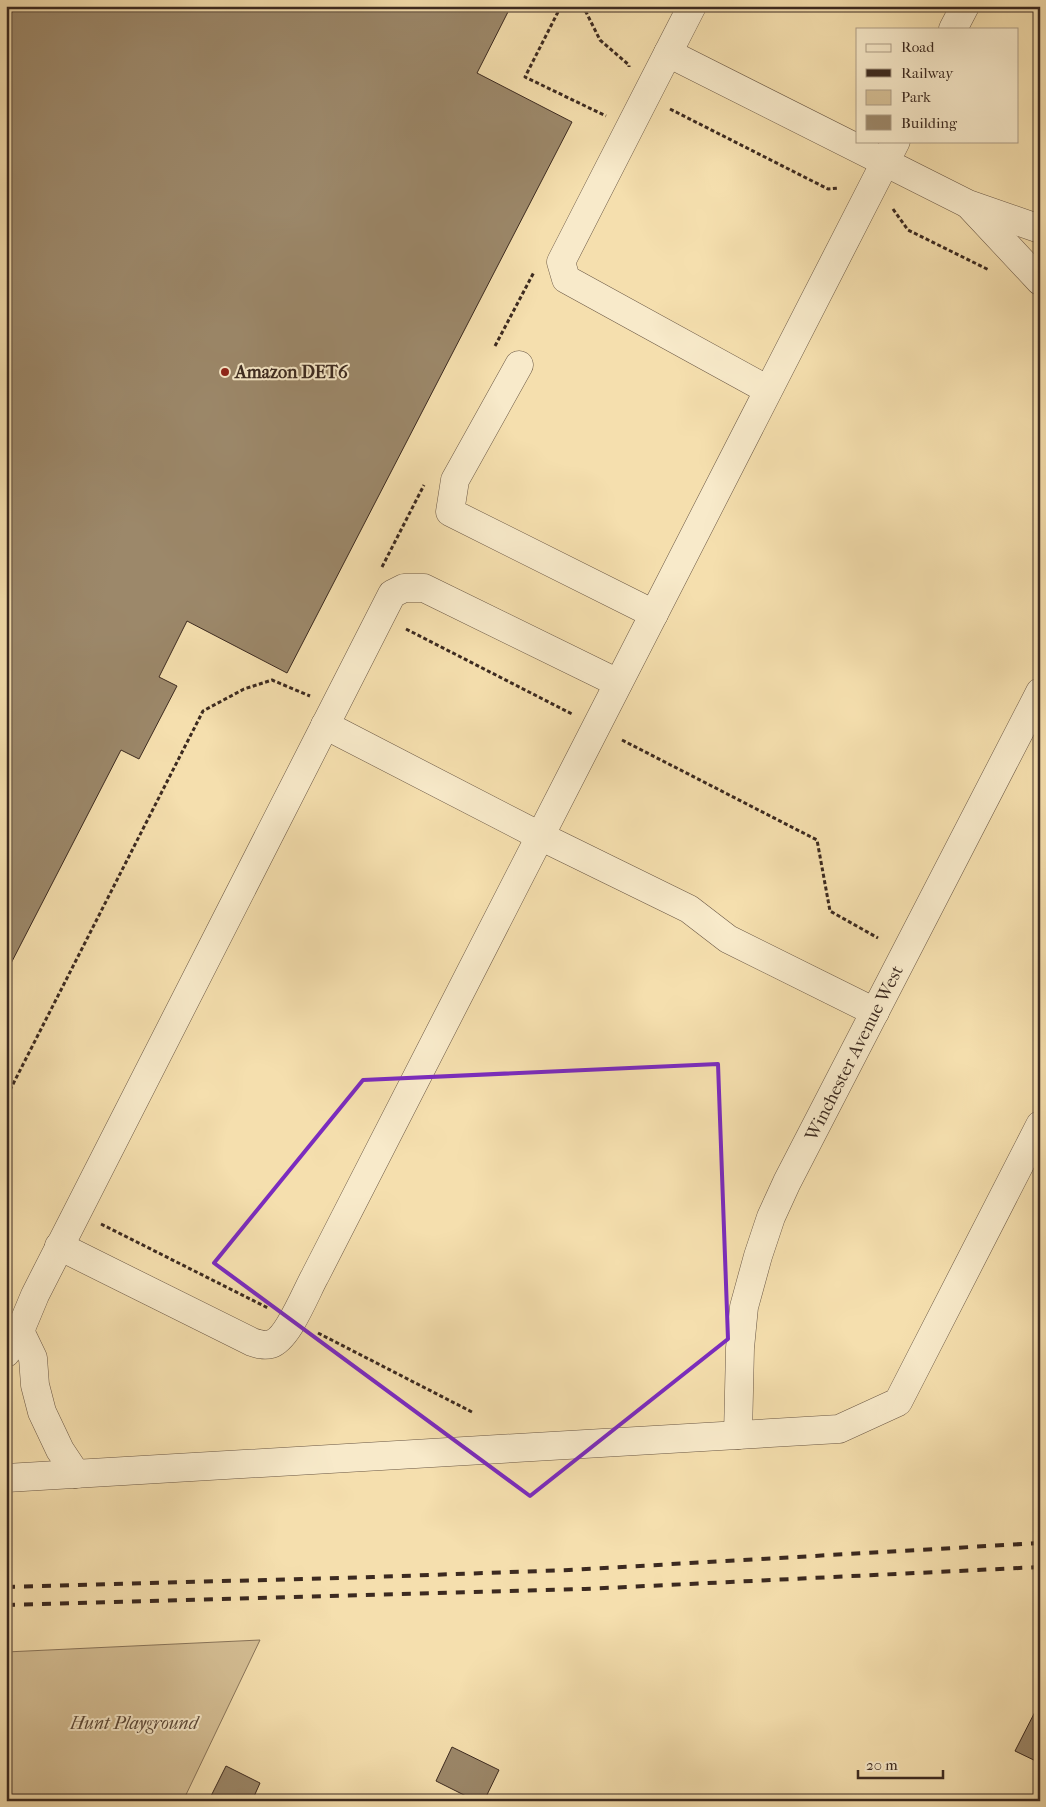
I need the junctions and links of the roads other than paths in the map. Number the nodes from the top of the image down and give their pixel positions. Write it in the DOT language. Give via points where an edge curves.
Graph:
graph roads {
  1 [pos="692,6"];
  2 [pos="965,6"];
  3 [pos="954,28"];
  4 [pos="668,53"];
  5 [pos="856,137"];
  6 [pos="868,142"];
  7 [pos="890,152"];
  8 [pos="968,204"];
  9 [pos="1040,229"];
  10 [pos="1040,281"];
  11 [pos="520,364"];
  12 [pos="768,390"];
  13 [pos="654,614"];
  14 [pos="618,683"];
  15 [pos="1040,692"];
  16 [pos="325,725"];
  17 [pos="540,836"];
  18 [pos="875,1012"];
  19 [pos="1040,1124"];
  20 [pos="59,1246"];
  21 [pos="14,1329"];
  22 [pos="738,1435"];
  23 [pos="10,1470"];
  24 [pos="76,1474"];
  1 -- 4 [label="street"];
  2 -- 3 [label="street"];
  4 -- 5 [label="street"];
  4 -- 12 [label="street" via="561,262 566,279"];
  6 -- 7 [label="street"];
  7 -- 8 [label="street"];
  7 -- 12 [label="street"];
  8 -- 9 [label="street"];
  8 -- 10 [label="street"];
  11 -- 13 [label="street" via="455,480 450,512"];
  12 -- 13 [label="street"];
  13 -- 14 [label="street"];
  14 -- 16 [label="street" via="424,588 404,588 392,594"];
  14 -- 17 [label="street"];
  15 -- 18 [label="street, Winchester Avenue West"];
  16 -- 17 [label="street"];
  16 -- 20 [label="street"];
  17 -- 18 [label="street" via="689,910 728,939"];
  17 -- 20 [label="street" via="309,1287 280,1338 273,1344 252,1342"];
  18 -- 22 [label="street, Winchester Avenue West" via="787,1182 758,1256 744,1307"];
  19 -- 22 [label="street" via="898,1402 839,1429"];
  20 -- 21 [label="street"];
  21 -- 24 [label="street" via="33,1358 42,1412"];
  22 -- 24 [label="street"];
  23 -- 24 [label="street"];
}
